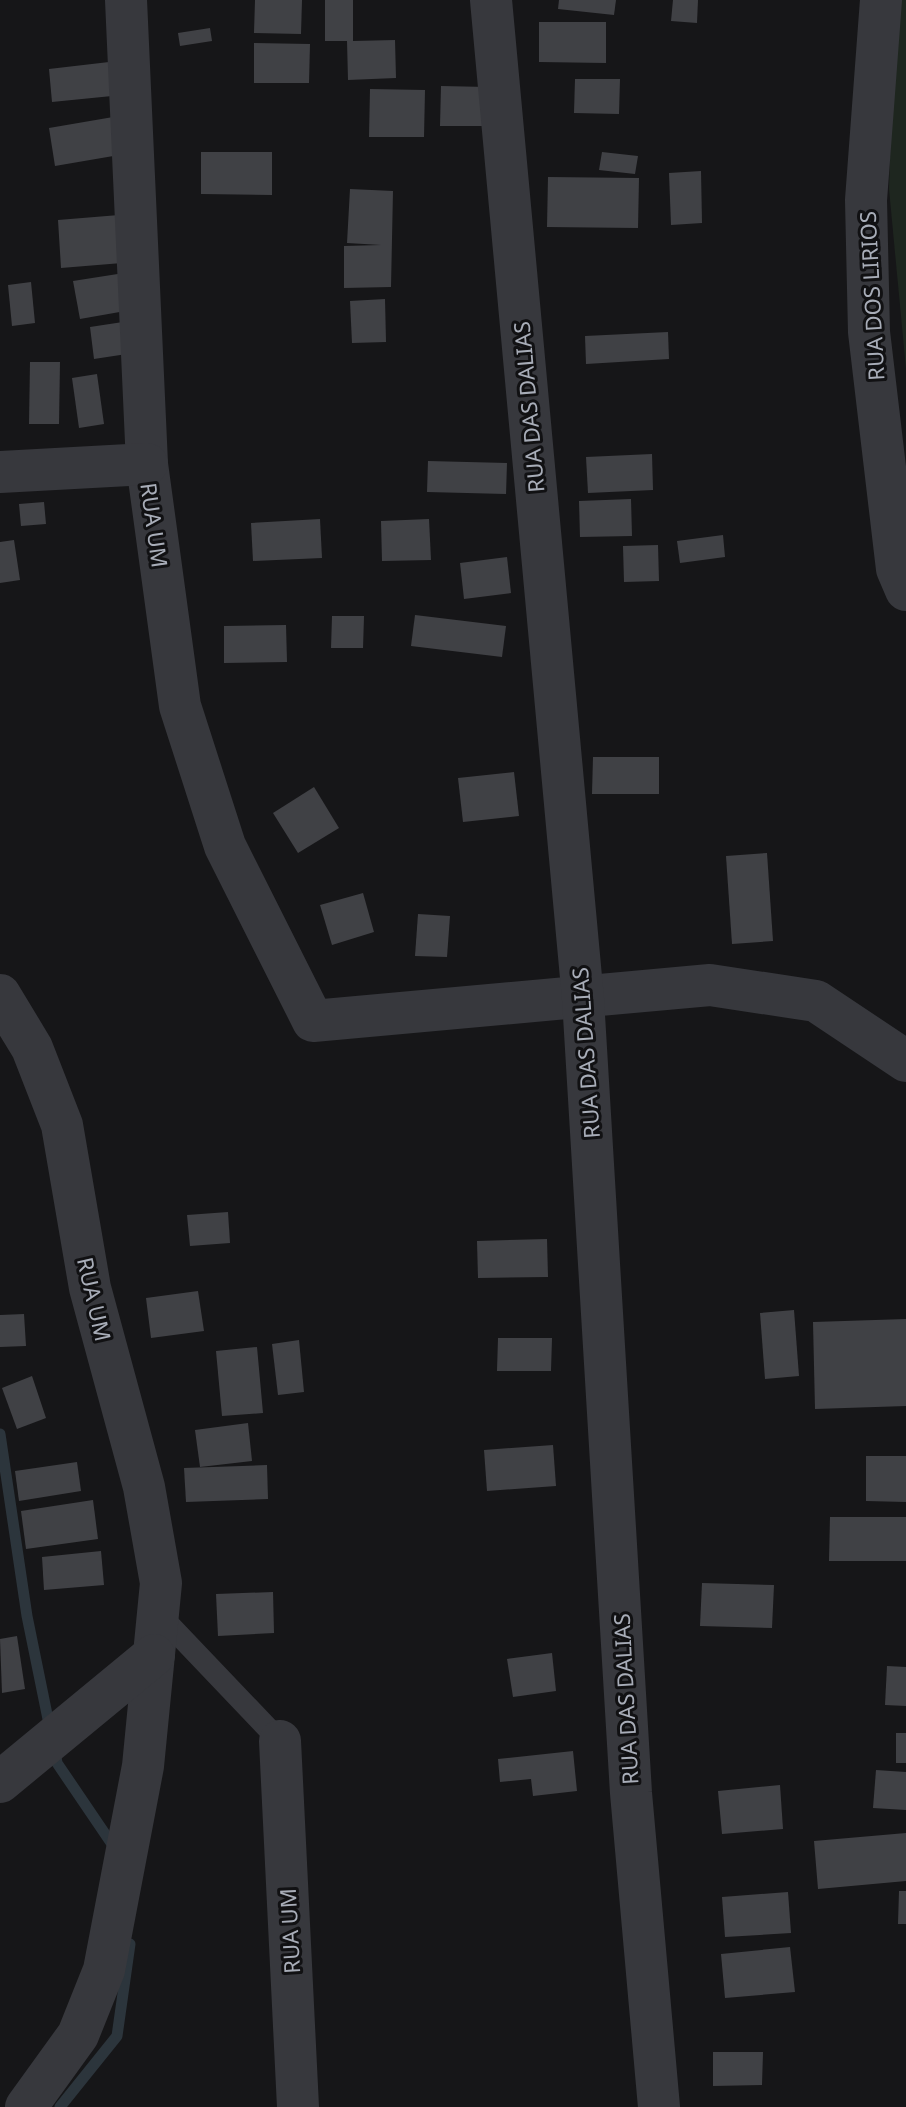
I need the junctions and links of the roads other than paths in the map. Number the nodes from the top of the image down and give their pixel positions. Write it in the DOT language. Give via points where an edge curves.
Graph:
graph roads {
  1 [pos="126,0"];
  2 [pos="491,0"];
  3 [pos="881,0"];
  4 [pos="147,464"];
  5 [pos="0,472"];
  6 [pos="906,590"];
  7 [pos="0,995"];
  8 [pos="583,999"];
  9 [pos="906,1061"];
  10 [pos="158,1613"];
  11 [pos="154,1655"];
  12 [pos="280,1741"];
  13 [pos="0,1782"];
  14 [pos="26,2107"];
  15 [pos="298,2107"];
  16 [pos="659,2107"];
  1 -- 4 [label="street, RUA UM"];
  2 -- 8 [label="street, RUA DAS DALIAS"];
  3 -- 6 [label="street, RUA DOS LIRIOS" via="866,200 869,332 897,569"];
  4 -- 5 [label="street"];
  4 -- 8 [label="street, RUA UM" via="180,706 200,776 225,846 313,1021"];
  7 -- 10 [label="street, RUA UM" via="32,1048 62,1125 90,1288 144,1487 161,1583"];
  8 -- 9 [label="street" via="710,985 750,988 816,1001"];
  8 -- 16 [label="street, RUA DAS DALIAS" via="631,1793"];
  10 -- 11 [label="street, RUA UM"];
  10 -- 12 [label="lane, RUA UM"];
  11 -- 13 [label="street"];
  11 -- 14 [label="street, RUA UM" via="143,1766 104,1970 78,2035"];
  12 -- 15 [label="street, RUA UM"];
}
